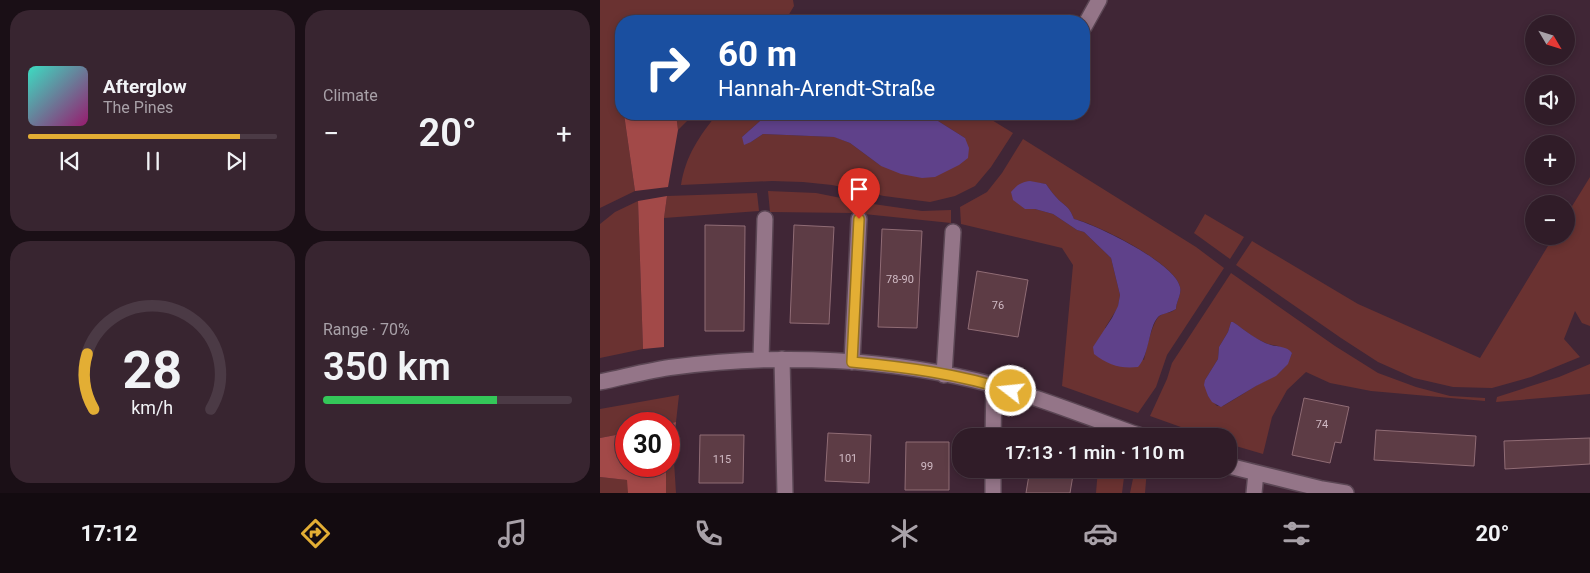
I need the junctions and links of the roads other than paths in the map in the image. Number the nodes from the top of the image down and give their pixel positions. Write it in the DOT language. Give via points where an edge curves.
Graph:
graph roads {
  1 [pos="1099,0"];
  2 [pos="1090,16"];
  3 [pos="765,219"];
  4 [pos="859,219"];
  5 [pos="953,232"];
  6 [pos="782,359"];
  7 [pos="761,360"];
  8 [pos="852,362"];
  9 [pos="944,375"];
  10 [pos="600,382"];
  11 [pos="994,385"];
  12 [pos="993,428"];
  13 [pos="1118,428"];
  14 [pos="1237,468"];
  15 [pos="1256,473"];
  16 [pos="993,478"];
  17 [pos="786,493"];
  18 [pos="993,493"];
  19 [pos="1254,493"];
  20 [pos="1346,493"];
  1 -- 2 [label="street"];
  3 -- 7 [label="street"];
  4 -- 8 [label="street"];
  5 -- 9 [label="street"];
  6 -- 7 [label="street"];
  6 -- 8 [label="street"];
  6 -- 17 [label="street"];
  7 -- 10 [label="street" via="673,367"];
  8 -- 9 [label="street"];
  9 -- 11 [label="street"];
  11 -- 12 [label="street"];
  11 -- 13 [label="street"];
  14 -- 15 [label="street"];
  15 -- 19 [label="street"];
  15 -- 20 [label="street"];
  16 -- 18 [label="street"];
}
